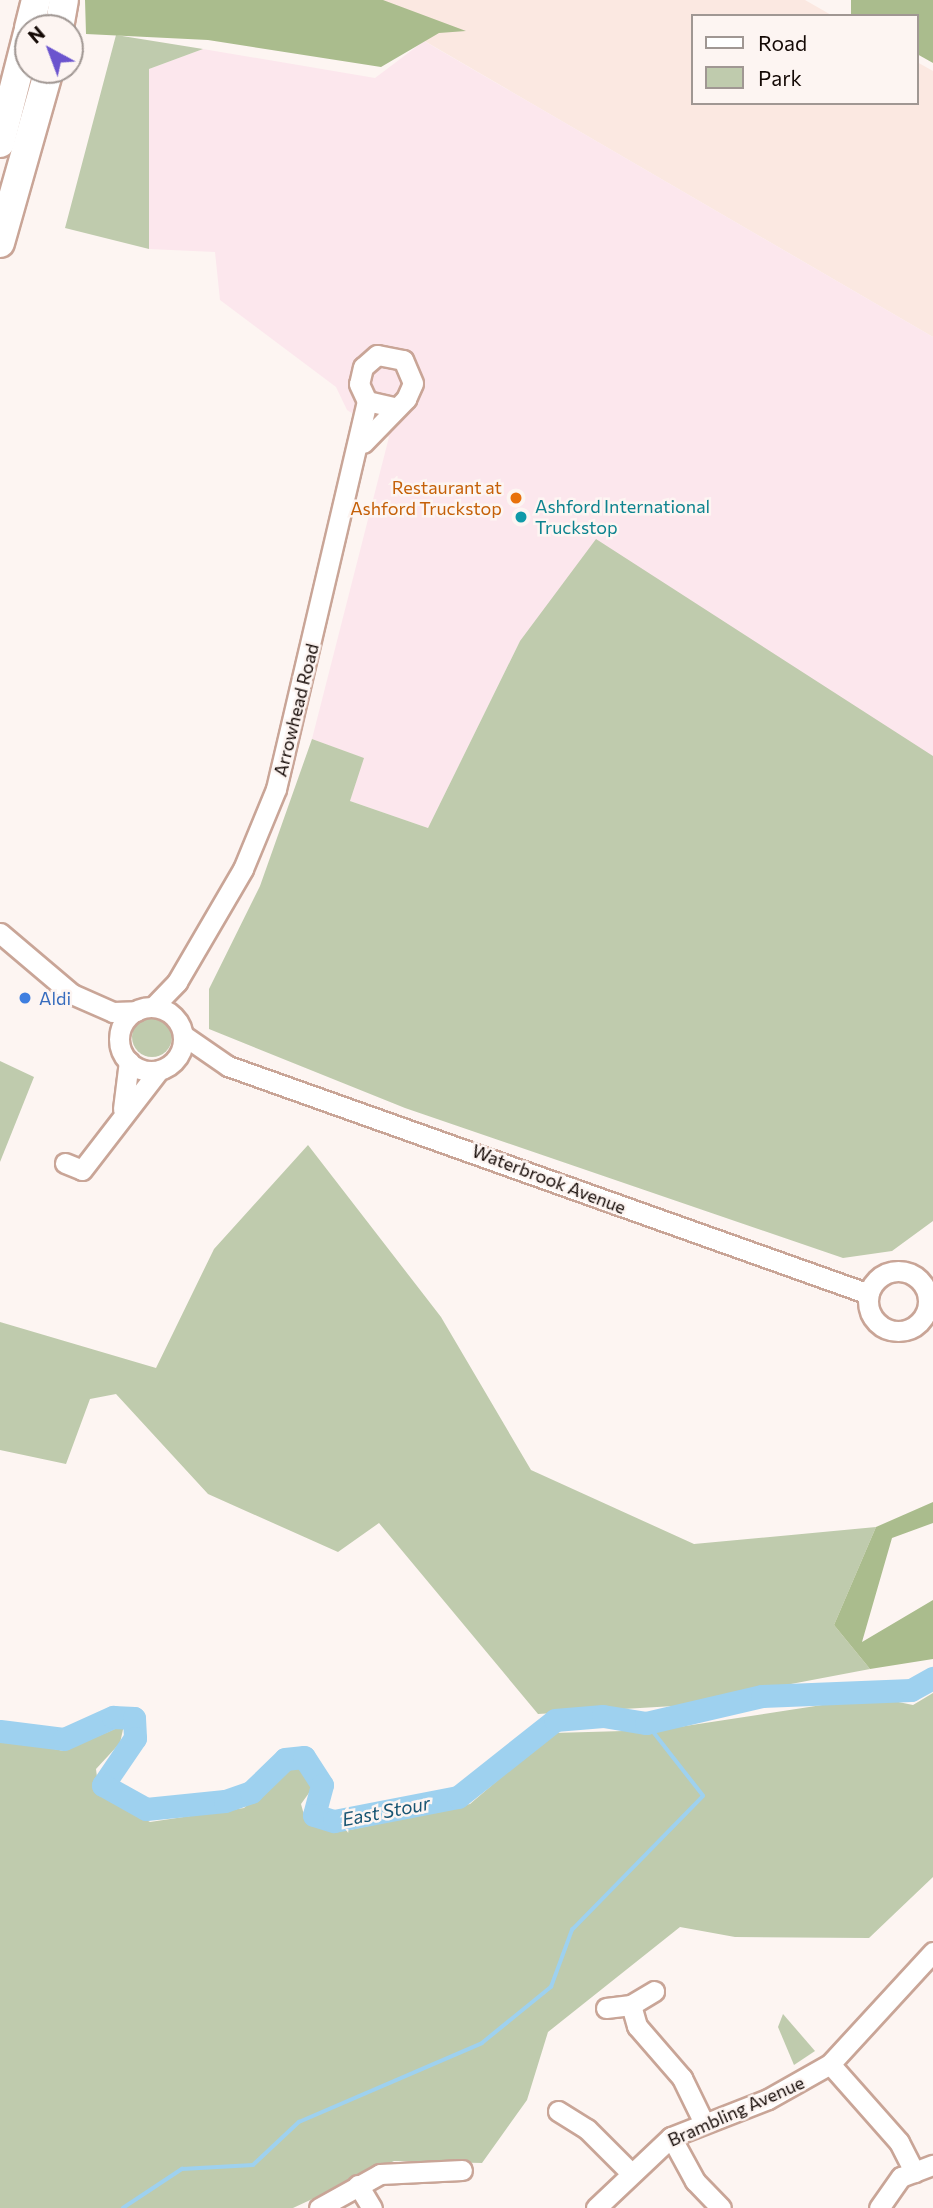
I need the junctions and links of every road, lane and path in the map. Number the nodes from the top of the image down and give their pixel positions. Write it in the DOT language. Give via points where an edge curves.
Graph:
graph roads {
  1 [pos="15,84"];
  2 [pos="45,84"];
  3 [pos="0,143"];
  4 [pos="0,243"];
  5 [pos="367,401"];
  6 [pos="392,407"];
  7 [pos="360,447"];
  8 [pos="0,933"];
  9 [pos="192,959"];
  10 [pos="72,994"];
  11 [pos="145,1009"];
  12 [pos="179,1027"];
  13 [pos="119,1041"];
  14 [pos="129,1061"];
  15 [pos="165,1066"];
  16 [pos="228,1066"];
  17 [pos="123,1109"];
  18 [pos="65,1163"];
  19 [pos="869,1294"];
  20 [pos="933,1952"];
  21 [pos="653,1991"];
  22 [pos="631,2005"];
  23 [pos="606,2008"];
  24 [pos="830,2064"];
  25 [pos="558,2111"];
  26 [pos="703,2121"];
  27 [pos="671,2137"];
  28 [pos="924,2169"];
  29 [pos="462,2170"];
  30 [pos="629,2171"];
  31 [pos="358,2185"];
  32 [pos="319,2208"];
  33 [pos="372,2208"];
  34 [pos="596,2208"];
  35 [pos="721,2208"];
  36 [pos="879,2208"];
  1 -- 3 [label="highway"];
  2 -- 4 [label="highway"];
  5 -- 6 [label="street"];
  5 -- 6 [label="street" via="359,384 363,367 377,355 396,356 409,367 413,383 406,399"];
  5 -- 7 [label="street, Arrowhead Road"];
  6 -- 7 [label="street, Arrowhead Road"];
  7 -- 9 [label="street, Arrowhead Road" via="276,789 243,869"];
  8 -- 10 [label="street"];
  9 -- 11 [label="street, Arrowhead Road"];
  9 -- 12 [label="street, Arrowhead Road"];
  10 -- 11 [label="street" via="113,1012"];
  10 -- 13 [label="street"];
  11 -- 12 [label="street, Waterbrook Avenue"];
  11 -- 13 [label="street, Arrowhead Road"];
  12 -- 15 [label="street, Arrowhead Road"];
  12 -- 16 [label="street, Waterbrook Avenue"];
  13 -- 14 [label="street"];
  14 -- 15 [label="street, Waterbrook Avenue"];
  14 -- 17 [label="street"];
  15 -- 16 [label="street, Waterbrook Avenue"];
  15 -- 17 [label="street, Arrowhead Road"];
  16 -- 19 [label="street, Waterbrook Avenue"];
  17 -- 18 [label="street, Arrowhead Road" via="82,1170"];
  20 -- 24 [label="street, Brambling Avenue"];
  21 -- 22 [label="street"];
  22 -- 23 [label="street"];
  22 -- 26 [label="street" via="637,2026 672,2064"];
  24 -- 26 [label="street, Brambling Avenue" via="768,2099"];
  24 -- 28 [label="street"];
  25 -- 30 [label="street"];
  26 -- 27 [label="street, Brambling Avenue"];
  27 -- 30 [label="street, Brambling Avenue"];
  27 -- 35 [label="street" via="695,2181"];
  28 -- 36 [label="street" via="894,2183"];
  29 -- 31 [label="street" via="398,2170"];
  30 -- 34 [label="street, Brambling Avenue"];
  31 -- 32 [label="street"];
  31 -- 33 [label="street"];
}
